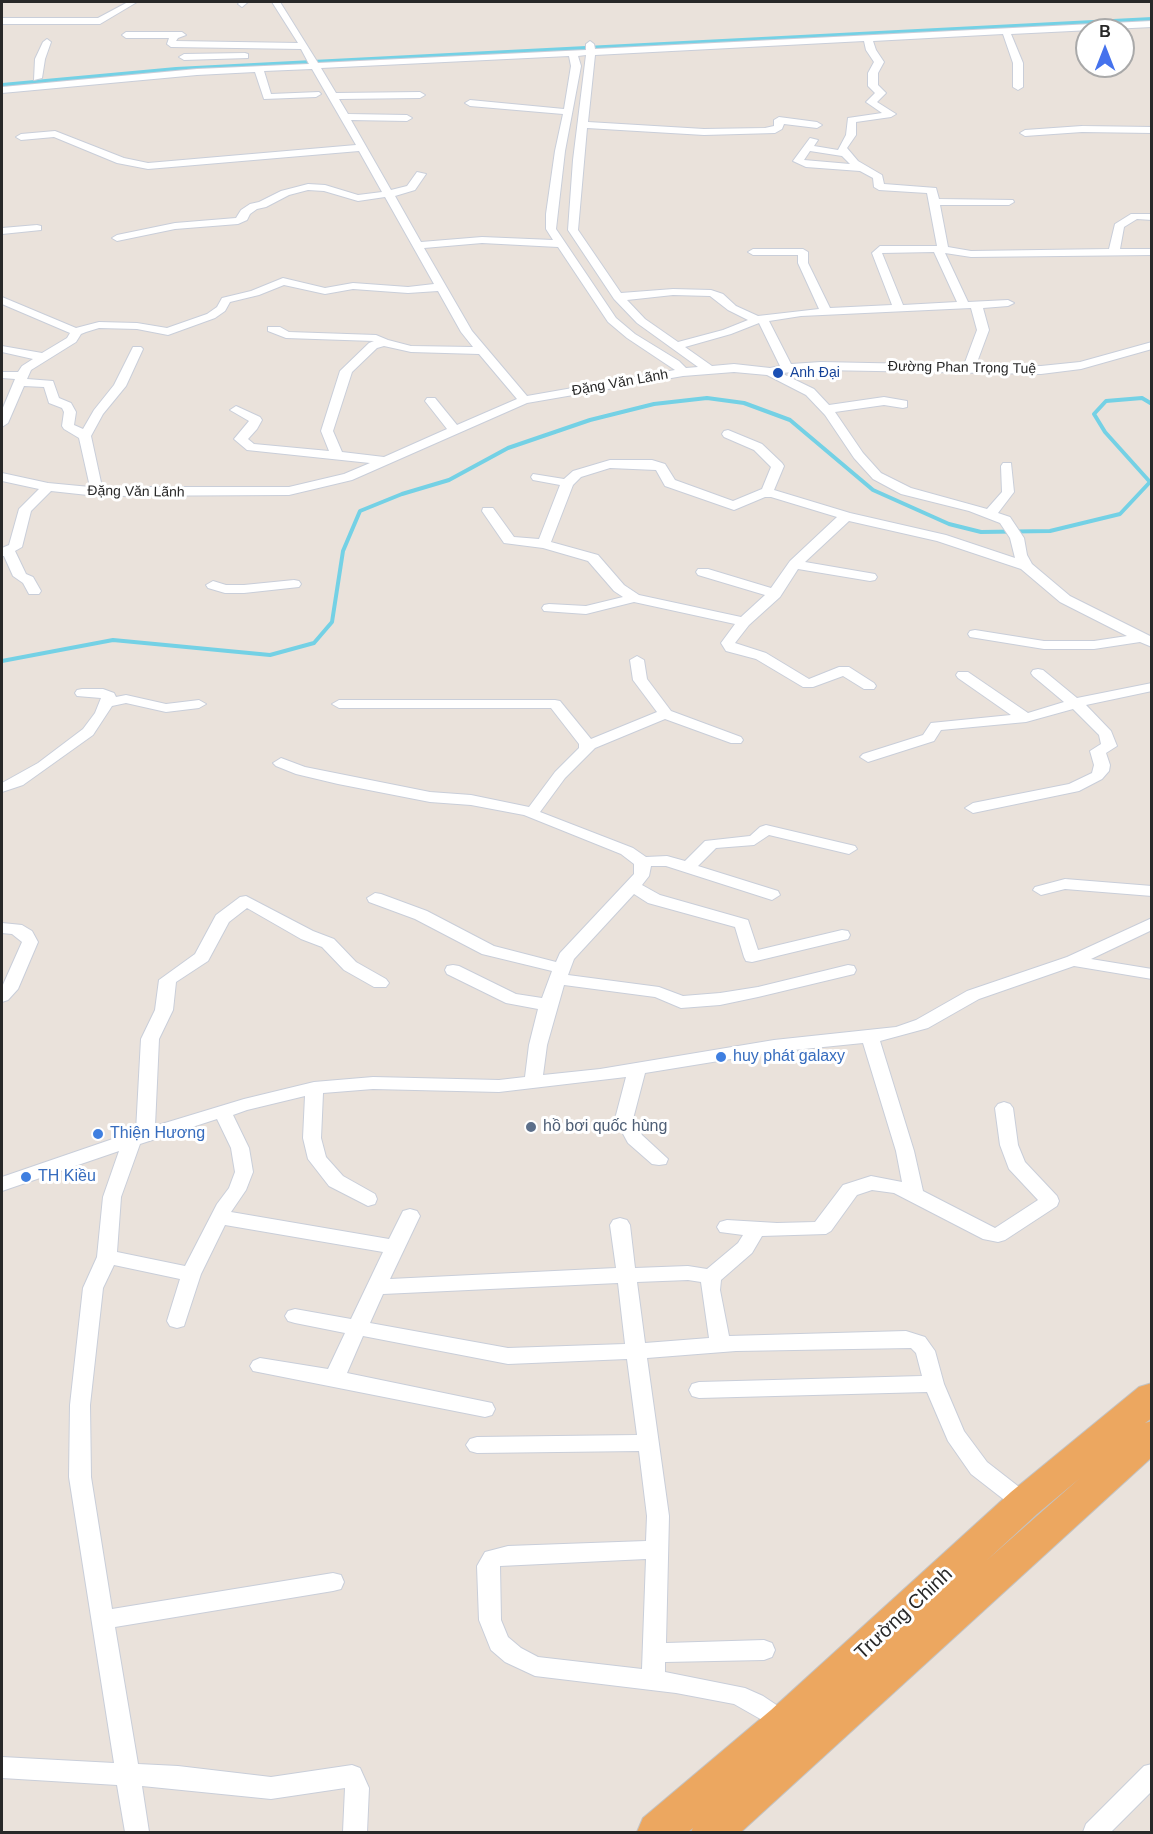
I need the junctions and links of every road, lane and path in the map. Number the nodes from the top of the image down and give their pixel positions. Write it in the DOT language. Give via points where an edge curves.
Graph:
graph roads {
  1 [pos="133,2"];
  2 [pos="276,2"];
  3 [pos="69,11"];
  4 [pos="114,12"];
  5 [pos="1152,17"];
  6 [pos="2,21"];
  7 [pos="1152,24"];
  8 [pos="1006,31"];
  9 [pos="126,35"];
  10 [pos="174,35"];
  11 [pos="217,35"];
  12 [pos="868,38"];
  13 [pos="47,42"];
  14 [pos="304,46"];
  15 [pos="590,49"];
  16 [pos="573,54"];
  17 [pos="252,56"];
  18 [pos="264,56"];
  19 [pos="184,57"];
  20 [pos="313,62"];
  21 [pos="259,70"];
  22 [pos="37,78"];
  23 [pos="2,81"];
  24 [pos="1018,87"];
  25 [pos="2,90"];
  26 [pos="316,94"];
  27 [pos="420,95"];
  28 [pos="331,96"];
  29 [pos="470,103"];
  30 [pos="343,117"];
  31 [pos="407,118"];
  32 [pos="568,118"];
  33 [pos="1133,121"];
  34 [pos="556,122"];
  35 [pos="817,124"];
  36 [pos="584,125"];
  37 [pos="1148,130"];
  38 [pos="1025,133"];
  39 [pos="21,137"];
  40 [pos="362,148"];
  41 [pos="845,154"];
  42 [pos="864,168"];
  43 [pos="420,174"];
  44 [pos="388,194"];
  45 [pos="935,202"];
  46 [pos="1009,202"];
  47 [pos="1152,217"];
  48 [pos="38,228"];
  49 [pos="573,230"];
  50 [pos="2,231"];
  51 [pos="553,231"];
  52 [pos="117,238"];
  53 [pos="560,244"];
  54 [pos="418,245"];
  55 [pos="941,250"];
  56 [pos="1114,251"];
  57 [pos="753,252"];
  58 [pos="1152,252"];
  59 [pos="265,278"];
  60 [pos="283,281"];
  61 [pos="441,287"];
  62 [pos="618,297"];
  63 [pos="2,300"];
  64 [pos="1008,303"];
  65 [pos="970,304"];
  66 [pos="899,310"];
  67 [pos="826,312"];
  68 [pos="759,319"];
  69 [pos="197,322"];
  70 [pos="272,329"];
  71 [pos="215,330"];
  72 [pos="76,332"];
  73 [pos="384,343"];
  74 [pos="1152,345"];
  75 [pos="676,346"];
  76 [pos="137,349"];
  77 [pos="2,350"];
  78 [pos="484,350"];
  79 [pos="43,357"];
  80 [pos="787,368"];
  81 [pos="969,368"];
  82 [pos="708,369"];
  83 [pos="683,372"];
  84 [pos="770,372"];
  85 [pos="2,375"];
  86 [pos="21,379"];
  87 [pos="8,398"];
  88 [pos="524,400"];
  89 [pos="431,401"];
  90 [pos="903,404"];
  91 [pos="826,409"];
  92 [pos="236,410"];
  93 [pos="2,423"];
  94 [pos="454,429"];
  95 [pos="728,434"];
  96 [pos="85,436"];
  97 [pos="338,457"];
  98 [pos="384,460"];
  99 [pos="1007,466"];
  100 [pos="2,477"];
  101 [pos="537,477"];
  102 [pos="567,483"];
  103 [pos="48,487"];
  104 [pos="97,492"];
  105 [pos="767,492"];
  106 [pos="488,511"];
  107 [pos="989,513"];
  108 [pos="846,516"];
  109 [pos="544,544"];
  110 [pos="5,551"];
  111 [pos="795,564"];
  112 [pos="1026,566"];
  113 [pos="703,572"];
  114 [pos="870,577"];
  115 [pos="294,584"];
  116 [pos="213,585"];
  117 [pos="34,591"];
  118 [pos="775,594"];
  119 [pos="634,598"];
  120 [pos="549,608"];
  121 [pos="744,622"];
  122 [pos="975,633"];
  123 [pos="1146,640"];
  124 [pos="637,660"];
  125 [pos="1038,672"];
  126 [pos="963,675"];
  127 [pos="869,686"];
  128 [pos="1152,687"];
  129 [pos="82,693"];
  130 [pos="107,703"];
  131 [pos="1074,703"];
  132 [pos="199,704"];
  133 [pos="339,704"];
  134 [pos="665,714"];
  135 [pos="1026,718"];
  136 [pos="736,740"];
  137 [pos="587,746"];
  138 [pos="868,757"];
  139 [pos="281,762"];
  140 [pos="2,786"];
  141 [pos="973,808"];
  142 [pos="532,812"];
  143 [pos="849,849"];
  144 [pos="642,862"];
  145 [pos="688,867"];
  146 [pos="632,886"];
  147 [pos="1041,890"];
  148 [pos="1152,891"];
  149 [pos="772,895"];
  150 [pos="375,898"];
  151 [pos="1152,923"];
  152 [pos="2,928"];
  153 [pos="842,935"];
  154 [pos="1073,961"];
  155 [pos="453,970"];
  156 [pos="848,970"];
  157 [pos="558,974"];
  158 [pos="1152,974"];
  159 [pos="380,983"];
  160 [pos="2,996"];
  161 [pos="548,1005"];
  162 [pos="870,1037"];
  163 [pos="637,1069"];
  164 [pos="533,1083"];
  165 [pos="314,1088"];
  166 [pos="1004,1108"];
  167 [pos="223,1112"];
  168 [pos="139,1137"];
  169 [pos="659,1159"];
  170 [pos="2,1184"];
  171 [pos="914,1195"];
  172 [pos="368,1199"];
  173 [pos="410,1216"];
  174 [pos="220,1218"];
  175 [pos="620,1225"];
  176 [pos="727,1227"];
  177 [pos="756,1229"];
  178 [pos="395,1247"];
  179 [pos="106,1257"];
  180 [pos="191,1274"];
  181 [pos="627,1275"];
  182 [pos="711,1277"];
  183 [pos="376,1287"];
  184 [pos="295,1316"];
  185 [pos="177,1321"];
  186 [pos="357,1328"];
  187 [pos="720,1344"];
  188 [pos="636,1351"];
  189 [pos="260,1366"];
  190 [pos="334,1378"];
  191 [pos="934,1384"];
  192 [pos="699,1390"];
  193 [pos="1152,1397"];
  194 [pos="485,1409"];
  195 [pos="1152,1435"];
  196 [pos="650,1443"];
  197 [pos="477,1445"];
  198 [pos="1024,1503"];
  199 [pos="657,1550"];
  200 [pos="333,1582"];
  201 [pos="102,1620"];
  202 [pos="764,1650"];
  203 [pos="654,1653"];
  204 [pos="653,1681"];
  205 [pos="785,1723"];
  206 [pos="2,1768"];
  207 [pos="127,1773"];
  208 [pos="1152,1774"];
  209 [pos="137,1833"];
  210 [pos="355,1833"];
  211 [pos="658,1833"];
  212 [pos="712,1833"];
  213 [pos="1095,1833"];
  1 -- 4 [label="street"];
  2 -- 14 [label="street"];
  3 -- 4 [label="street"];
  4 -- 6 [label="street" via="100,21"];
  5 -- 15 [label="street"];
  7 -- 8 [label="street"];
  8 -- 12 [label="street"];
  8 -- 24 [label="street" via="1018,63"];
  9 -- 10 [label="street"];
  10 -- 11 [label="street"];
  10 -- 14 [label="street" via="171,44"];
  12 -- 15 [label="street"];
  12 -- 41 [label="street" via="879,62 873,73 873,86 881,93 871,102 891,114 852,120 851,135 842,148"];
  13 -- 22 [label="street" via="39,59"];
  14 -- 20 [label="street"];
  15 -- 16 [label="street"];
  15 -- 20 [label="street"];
  15 -- 36 [label="street"];
  16 -- 20 [label="street"];
  16 -- 32 [label="street" via="576,66"];
  17 -- 19 [label="street"];
  18 -- 20 [label="street"];
  20 -- 21 [label="street"];
  20 -- 22 [label="street" via="178,65"];
  20 -- 28 [label="street"];
  21 -- 25 [label="street" via="168,74"];
  21 -- 26 [label="street" via="267,97"];
  22 -- 23 [label="street"];
  27 -- 28 [label="street"];
  28 -- 30 [label="street"];
  29 -- 32 [label="street"];
  30 -- 31 [label="street"];
  30 -- 40 [label="street"];
  32 -- 34 [label="street"];
  32 -- 51 [label="street" via="551,213"];
  33 -- 37 [label="street"];
  35 -- 36 [label="street" via="780,120 775,130 704,132"];
  36 -- 49 [label="street"];
  37 -- 38 [label="street"];
  39 -- 40 [label="street" via="59,135 121,161 148,166"];
  40 -- 44 [label="street"];
  41 -- 42 [label="street"];
  41 -- 42 [label="street" via="811,144 798,161"];
  42 -- 45 [label="street" via="880,178 879,187 932,190"];
  43 -- 44 [label="street" via="411,189"];
  44 -- 52 [label="street" via="358,198 308,187 254,206 238,221 175,226"];
  44 -- 54 [label="street"];
  45 -- 46 [label="street"];
  45 -- 55 [label="street"];
  47 -- 56 [label="street" via="1135,216 1119,226"];
  48 -- 50 [label="street"];
  49 -- 51 [label="street"];
  49 -- 62 [label="street"];
  51 -- 53 [label="street"];
  53 -- 54 [label="street" via="482,240"];
  53 -- 83 [label="street" via="612,320"];
  54 -- 61 [label="street"];
  55 -- 56 [label="street" via="971,254"];
  55 -- 65 [label="street" via="950,278"];
  55 -- 66 [label="street" via="878,250"];
  56 -- 58 [label="street"];
  57 -- 67 [label="street" via="802,252 802,263"];
  59 -- 60 [label="street"];
  60 -- 61 [label="street" via="325,291 353,286 408,290"];
  60 -- 69 [label="street" via="226,300 219,311"];
  61 -- 78 [label="street" via="467,332"];
  62 -- 68 [label="street" via="711,293 732,308"];
  62 -- 75 [label="street" via="641,321"];
  63 -- 72 [label="street"];
  64 -- 65 [label="street"];
  65 -- 66 [label="street"];
  65 -- 81 [label="street" via="983,330"];
  66 -- 67 [label="street"];
  67 -- 68 [label="street"];
  68 -- 75 [label="street"];
  68 -- 80 [label="street"];
  69 -- 71 [label="street"];
  69 -- 72 [label="street" via="168,332 99,325"];
  70 -- 73 [label="street" via="286,335 376,338"];
  72 -- 79 [label="street" via="72,340"];
  73 -- 78 [label="street" via="438,351"];
  73 -- 97 [label="street" via="373,345 345,371 327,431"];
  74 -- 81 [label="street, Đường Phan Trọng Tuệ" via="1060,368"];
  75 -- 82 [label="street"];
  76 -- 96 [label="street" via="120,386"];
  77 -- 79 [label="street"];
  78 -- 88 [label="street"];
  79 -- 86 [label="street" via="26,368"];
  80 -- 81 [label="street, Đường Phan Trọng Tuệ"];
  80 -- 84 [label="street, Đường Phan Trọng Tuệ"];
  82 -- 83 [label="street, Đặng Văn Lãnh"];
  82 -- 84 [label="street, Đặng Văn Lãnh"];
  83 -- 88 [label="street, Đặng Văn Lãnh"];
  84 -- 91 [label="street, Đặng Văn Lãnh" via="810,392"];
  85 -- 86 [label="street"];
  86 -- 87 [label="street"];
  86 -- 96 [label="street" via="49,384 53,400 67,406 70,412 68,426"];
  87 -- 93 [label="street"];
  88 -- 94 [label="street, Đặng Văn Lãnh"];
  89 -- 94 [label="street"];
  90 -- 91 [label="street" via="884,401"];
  91 -- 107 [label="street, Đặng Văn Lãnh" via="868,468 885,482"];
  92 -- 97 [label="street" via="256,420 240,439 246,445 276,452"];
  94 -- 98 [label="street, Đặng Văn Lãnh"];
  95 -- 105 [label="street" via="758,447 778,466"];
  96 -- 104 [label="street"];
  97 -- 98 [label="street"];
  98 -- 104 [label="street, Đặng Văn Lãnh" via="340,479 290,491"];
  99 -- 107 [label="street" via="1008,492"];
  100 -- 103 [label="street, Đặng Văn Lãnh"];
  101 -- 102 [label="street"];
  102 -- 105 [label="street" via="577,474 616,459 661,467 670,483 734,506"];
  102 -- 109 [label="street"];
  103 -- 104 [label="street, Đặng Văn Lãnh"];
  103 -- 110 [label="street" via="25,509 17,544"];
  105 -- 108 [label="street"];
  106 -- 109 [label="street" via="509,540"];
  107 -- 112 [label="street, Đặng Văn Lãnh" via="1008,523"];
  108 -- 111 [label="street"];
  108 -- 112 [label="street" via="941,538"];
  109 -- 119 [label="street" via="592,558 619,588"];
  110 -- 117 [label="street"];
  111 -- 114 [label="street"];
  111 -- 118 [label="street"];
  112 -- 123 [label="street, Đặng Văn Lãnh" via="1065,599"];
  113 -- 118 [label="street"];
  115 -- 116 [label="street" via="244,589"];
  118 -- 121 [label="street"];
  119 -- 120 [label="street" via="586,610"];
  119 -- 121 [label="street"];
  121 -- 127 [label="street" via="729,639 731,648 761,657 808,684 844,670"];
  122 -- 123 [label="street" via="1044,645"];
  124 -- 134 [label="street" via="640,680"];
  125 -- 131 [label="street"];
  126 -- 135 [label="street"];
  128 -- 131 [label="street"];
  129 -- 130 [label="street" via="103,693 109,696"];
  130 -- 132 [label="street" via="126,699 166,708"];
  130 -- 140 [label="street" via="88,732 69,748 18,782"];
  131 -- 135 [label="street"];
  131 -- 141 [label="street" via="1099,725 1109,743 1098,751 1102,765 1097,776 1074,788"];
  133 -- 137 [label="street" via="555,704"];
  134 -- 136 [label="street"];
  134 -- 137 [label="street"];
  135 -- 138 [label="street" via="936,726 929,738"];
  137 -- 142 [label="street"];
  139 -- 142 [label="street" via="338,779"];
  142 -- 144 [label="street" via="534,817 611,844"];
  143 -- 145 [label="street" via="766,830 754,840 711,844"];
  144 -- 145 [label="street" via="667,861"];
  144 -- 146 [label="street" via="641,876"];
  145 -- 149 [label="street"];
  146 -- 153 [label="street" via="654,899 742,924 752,957"];
  146 -- 157 [label="street" via="574,948"];
  147 -- 148 [label="street" via="1065,884"];
  150 -- 157 [label="street" via="421,915 488,950"];
  151 -- 154 [label="street"];
  152 -- 160 [label="street" via="16,929 30,942"];
  154 -- 158 [label="street"];
  154 -- 162 [label="street" via="973,994 922,1024"];
  155 -- 161 [label="street" via="512,999"];
  156 -- 157 [label="street" via="739,996 681,1002 659,992"];
  157 -- 161 [label="street"];
  159 -- 168 [label="street" via="350,966 328,943 246,901 222,919 202,957 168,980 164,1010 150,1040"];
  161 -- 164 [label="street"];
  162 -- 163 [label="street" via="774,1046"];
  162 -- 171 [label="street" via="905,1151"];
  163 -- 164 [label="street"];
  163 -- 169 [label="street" via="624,1119 635,1139"];
  164 -- 165 [label="street" via="373,1083"];
  165 -- 167 [label="street"];
  165 -- 172 [label="street" via="312,1138 317,1159 336,1181"];
  166 -- 171 [label="street" via="1016,1164 1050,1201 994,1235"];
  167 -- 168 [label="street"];
  167 -- 174 [label="street" via="240,1148 244,1172"];
  168 -- 170 [label="street"];
  168 -- 179 [label="street" via="112,1197"];
  171 -- 177 [label="street" via="898,1187 871,1183 857,1186 819,1229"];
  173 -- 178 [label="street"];
  174 -- 178 [label="street"];
  174 -- 180 [label="street"];
  175 -- 181 [label="street"];
  176 -- 177 [label="street"];
  177 -- 182 [label="street" via="745,1248"];
  178 -- 183 [label="street"];
  179 -- 180 [label="street"];
  179 -- 201 [label="street" via="93,1288 80,1405 80,1477"];
  180 -- 185 [label="street"];
  181 -- 182 [label="street"];
  181 -- 183 [label="street"];
  181 -- 188 [label="street"];
  182 -- 187 [label="street"];
  183 -- 186 [label="street"];
  184 -- 186 [label="street"];
  186 -- 188 [label="street" via="508,1356"];
  186 -- 190 [label="street"];
  187 -- 188 [label="street"];
  187 -- 191 [label="street" via="906,1339 918,1342 925,1351"];
  188 -- 196 [label="street"];
  189 -- 190 [label="street"];
  190 -- 194 [label="street"];
  191 -- 192 [label="street"];
  191 -- 198 [label="street" via="955,1434 979,1468"];
  193 -- 198 [label="highway, Trường Chinh"];
  195 -- 212 [label="highway, Trường Chinh"];
  196 -- 197 [label="street"];
  196 -- 199 [label="street" via="658,1516"];
  198 -- 205 [label="highway, Trường Chinh"];
  199 -- 203 [label="street"];
  199 -- 204 [label="street" via="508,1555 494,1558 488,1566 490,1620 499,1643 513,1655 535,1666"];
  200 -- 201 [label="street"];
  201 -- 207 [label="street"];
  202 -- 203 [label="street"];
  203 -- 204 [label="street"];
  204 -- 205 [label="street" via="737,1695"];
  205 -- 211 [label="highway, Trường Chinh"];
  206 -- 207 [label="street"];
  207 -- 209 [label="street"];
  207 -- 210 [label="street" via="271,1788 352,1776 357,1788"];
  208 -- 213 [label="street"];
}
